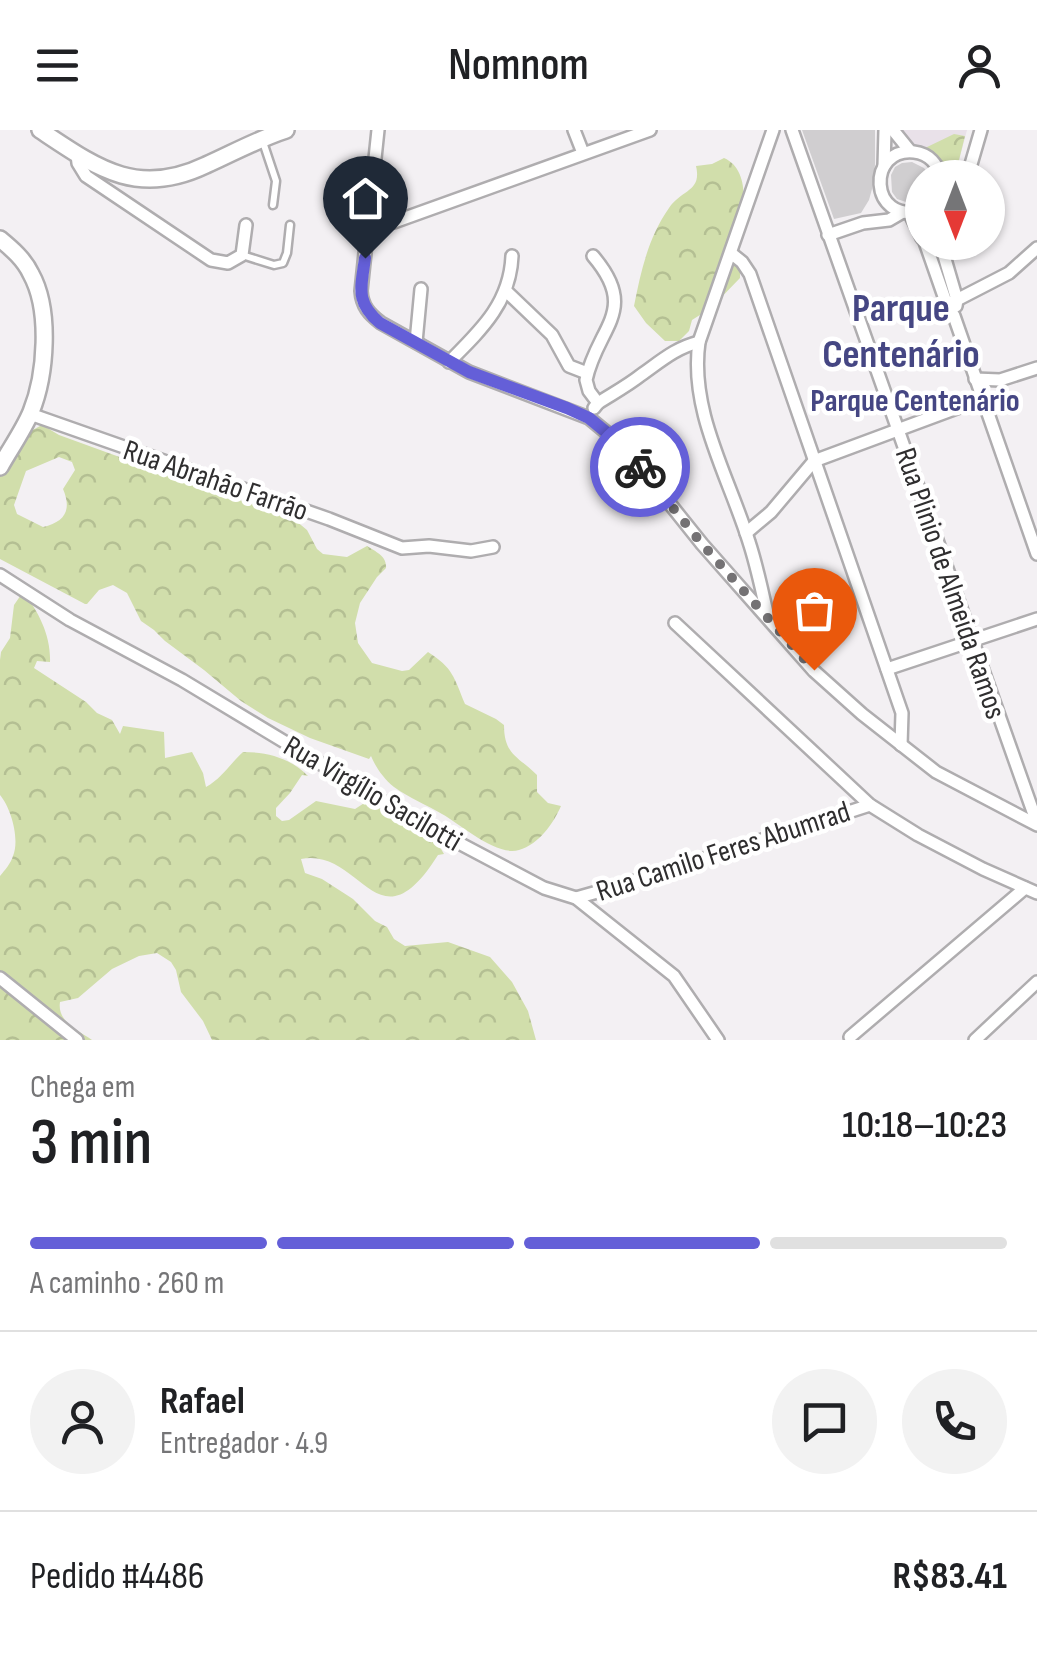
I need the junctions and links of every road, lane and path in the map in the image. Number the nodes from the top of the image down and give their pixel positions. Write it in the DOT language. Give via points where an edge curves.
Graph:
graph roads {
  1 [pos="40,130"];
  2 [pos="286,130"];
  3 [pos="378,130"];
  4 [pos="574,130"];
  5 [pos="650,130"];
  6 [pos="773,130"];
  7 [pos="792,130"];
  8 [pos="889,130"];
  9 [pos="981,130"];
  10 [pos="261,138"];
  11 [pos="910,152"];
  12 [pos="583,153"];
  13 [pos="77,154"];
  14 [pos="932,160"];
  15 [pos="972,160"];
  16 [pos="884,167"];
  17 [pos="882,195"];
  18 [pos="273,205"];
  19 [pos="905,211"];
  20 [pos="905,215"];
  21 [pos="863,222"];
  22 [pos="369,224"];
  23 [pos="246,225"];
  24 [pos="290,225"];
  25 [pos="828,235"];
  26 [pos="0,239"];
  27 [pos="1037,248"];
  28 [pos="732,254"];
  29 [pos="242,255"];
  30 [pos="512,256"];
  31 [pos="593,256"];
  32 [pos="932,260"];
  33 [pos="943,260"];
  34 [pos="421,289"];
  35 [pos="506,292"];
  36 [pos="952,307"];
  37 [pos="416,342"];
  38 [pos="699,342"];
  39 [pos="449,362"];
  40 [pos="1037,368"];
  41 [pos="587,373"];
  42 [pos="975,380"];
  43 [pos="981,399"];
  44 [pos="598,403"];
  45 [pos="30,414"];
  46 [pos="589,418"];
  47 [pos="897,429"];
  48 [pos="814,461"];
  49 [pos="0,467"];
  50 [pos="746,533"];
  51 [pos="493,546"];
  52 [pos="1037,554"];
  53 [pos="0,575"];
  54 [pos="1037,619"];
  55 [pos="769,622"];
  56 [pos="675,623"];
  57 [pos="972,640"];
  58 [pos="887,669"];
  59 [pos="901,745"];
  60 [pos="870,805"];
  61 [pos="1037,824"];
  62 [pos="1031,891"];
  63 [pos="576,898"];
  64 [pos="0,978"];
  65 [pos="1037,982"];
  66 [pos="850,1037"];
  67 [pos="77,1040"];
  68 [pos="718,1040"];
  69 [pos="975,1040"];
  1 -- 13 [label="street"];
  2 -- 10 [label="street"];
  3 -- 22 [label="street"];
  4 -- 12 [label="street"];
  5 -- 12 [label="street"];
  6 -- 28 [label="street"];
  7 -- 25 [label="street, Rua Plinio de Almeida Ramos"];
  8 -- 11 [label="street"];
  8 -- 16 [label="street"];
  9 -- 15 [label="street"];
  10 -- 13 [label="street" via="161,180 114,173"];
  10 -- 18 [label="lane" via="276,181"];
  11 -- 14 [label="street"];
  11 -- 16 [label="street"];
  12 -- 22 [label="street" via="394,222"];
  13 -- 29 [label="street" via="86,176 199,253 224,263"];
  16 -- 17 [label="street"];
  17 -- 19 [label="street"];
  17 -- 21 [label="street"];
  20 -- 21 [label="street"];
  21 -- 25 [label="street"];
  22 -- 37 [label="street" via="361,300 380,323"];
  23 -- 29 [label="street"];
  24 -- 29 [label="lane" via="283,263"];
  25 -- 47 [label="street, Rua Plinio de Almeida Ramos"];
  26 -- 45 [label="street" via="33,277 41,310 44,366"];
  27 -- 36 [label="street" via="1010,273"];
  28 -- 38 [label="street"];
  28 -- 48 [label="street" via="750,274"];
  30 -- 35 [label="street"];
  31 -- 41 [label="street" via="614,296"];
  32 -- 36 [label="street"];
  33 -- 36 [label="street"];
  34 -- 37 [label="street"];
  35 -- 39 [label="street"];
  35 -- 41 [label="street" via="552,336 566,363"];
  36 -- 42 [label="street"];
  37 -- 39 [label="street"];
  38 -- 44 [label="street" via="662,358"];
  38 -- 50 [label="street" via="703,412"];
  39 -- 46 [label="street"];
  40 -- 42 [label="street"];
  41 -- 44 [label="street"];
  42 -- 43 [label="street"];
  43 -- 47 [label="street"];
  43 -- 52 [label="street"];
  44 -- 46 [label="street"];
  45 -- 49 [label="street"];
  45 -- 51 [label="street, Rua Abrahão Farrão" via="402,548"];
  46 -- 55 [label="street" via="642,469"];
  47 -- 48 [label="street"];
  47 -- 57 [label="street, Rua Plinio de Almeida Ramos"];
  48 -- 50 [label="street"];
  48 -- 58 [label="street"];
  50 -- 55 [label="street"];
  53 -- 63 [label="street, Rua Virgílio Sacilotti" via="404,814 544,888"];
  54 -- 57 [label="street"];
  55 -- 59 [label="street"];
  56 -- 60 [label="street"];
  57 -- 58 [label="street"];
  57 -- 61 [label="street, Rua Plinio de Almeida Ramos"];
  58 -- 59 [label="street" via="902,713"];
  59 -- 61 [label="street" via="936,772"];
  60 -- 62 [label="street"];
  60 -- 63 [label="street, Rua Camilo Feres Abumrad"];
  62 -- 66 [label="street"];
  63 -- 68 [label="street, Rua Virgílio Sacilotti" via="674,976"];
  64 -- 67 [label="street"];
  65 -- 69 [label="street"];
}
